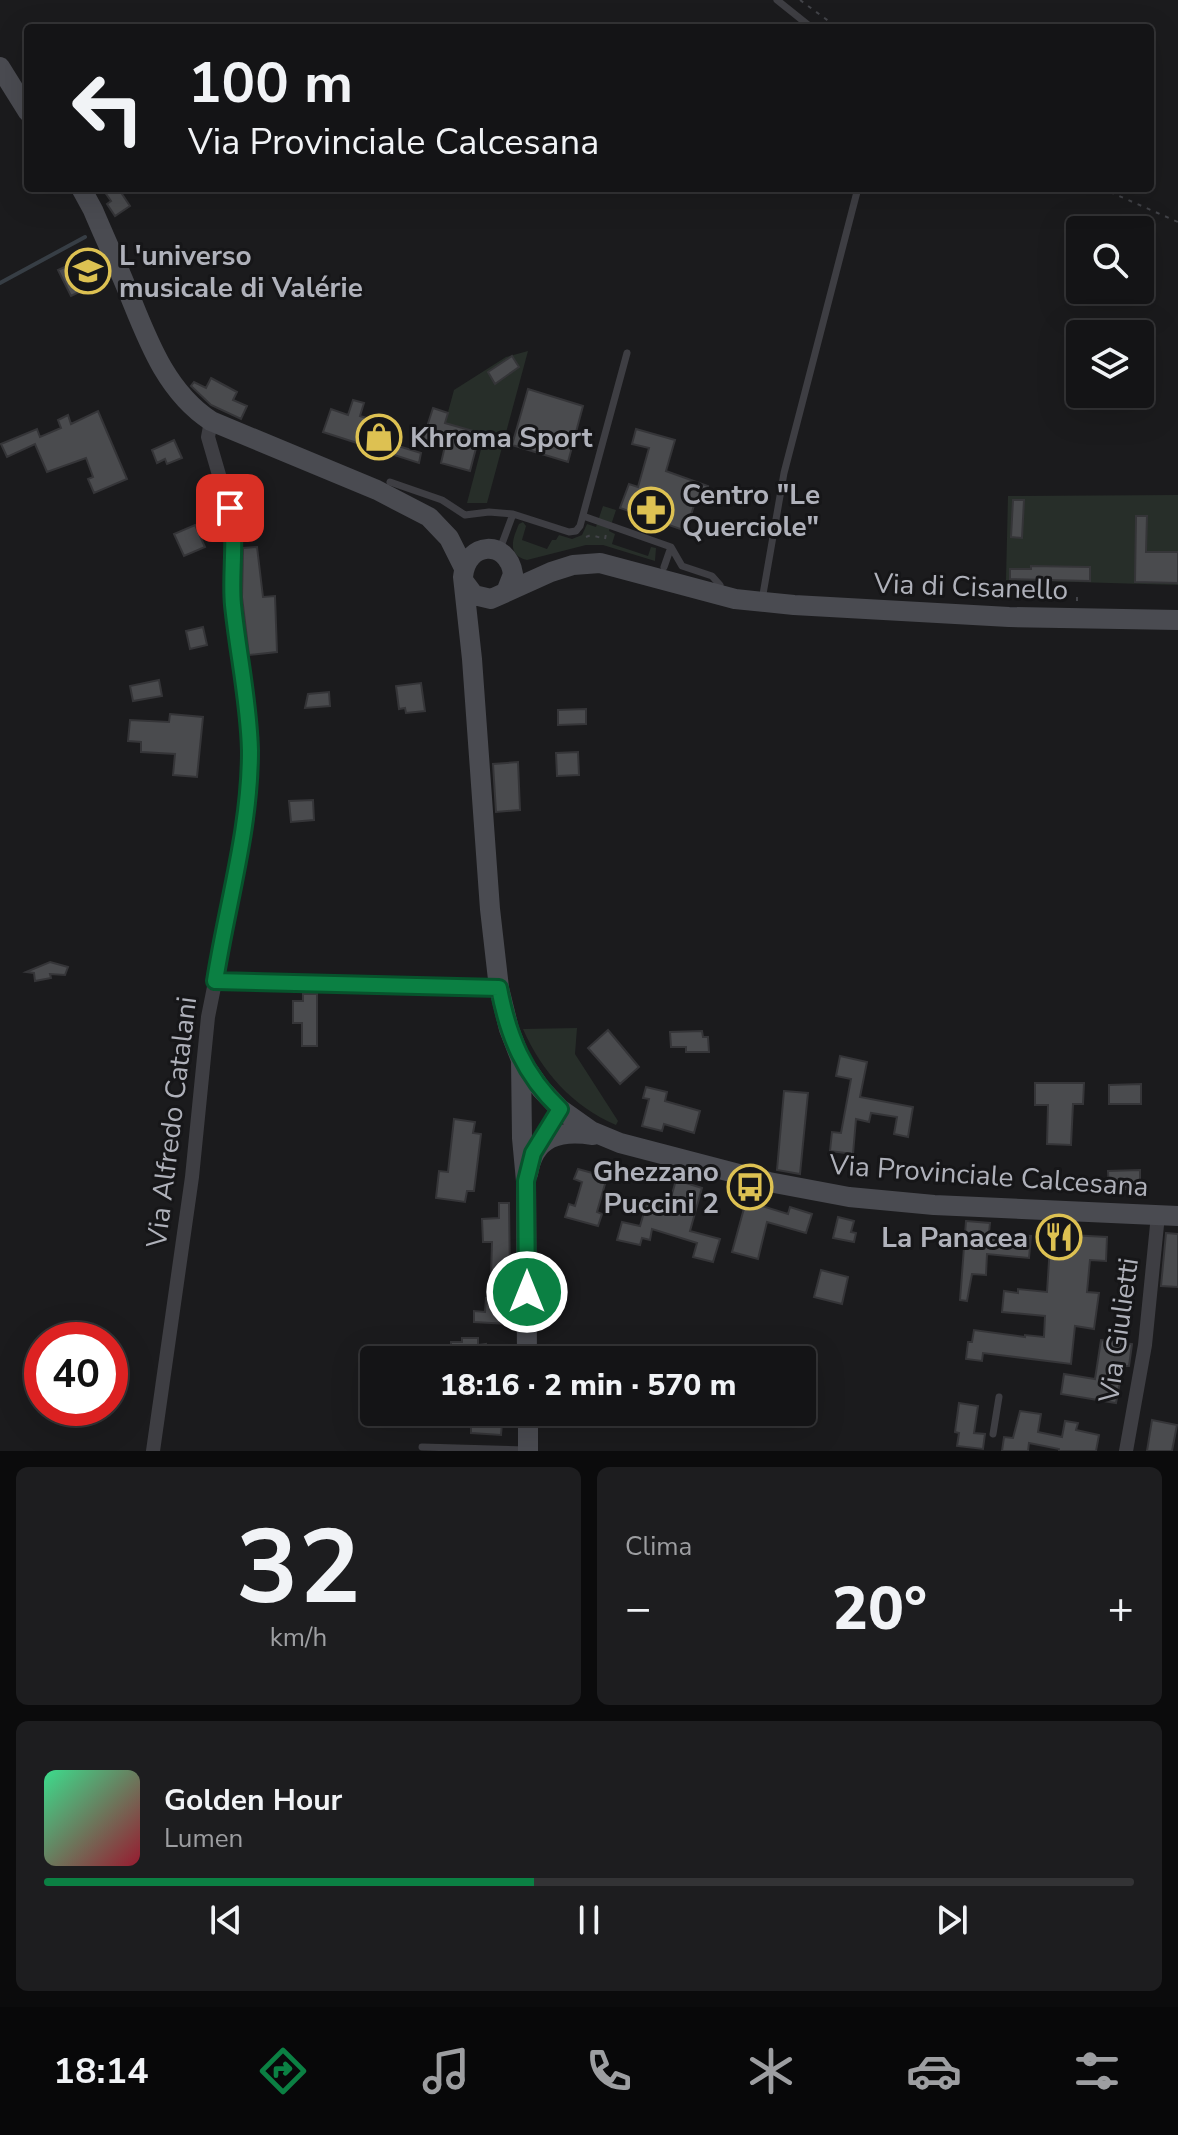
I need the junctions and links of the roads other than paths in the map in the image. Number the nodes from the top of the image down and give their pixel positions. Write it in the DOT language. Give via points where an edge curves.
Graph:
graph roads {
  1 [pos="777,0"];
  2 [pos="807,24"];
  3 [pos="0,67"];
  4 [pos="24,106"];
  5 [pos="83,192"];
  6 [pos="857,192"];
  7 [pos="627,353"];
  8 [pos="211,421"];
  9 [pos="383,486"];
  10 [pos="513,514"];
  11 [pos="583,516"];
  12 [pos="671,547"];
  13 [pos="498,553"];
  14 [pos="658,571"];
  15 [pos="464,576"];
  16 [pos="720,585"];
  17 [pos="498,596"];
  18 [pos="762,600"];
  19 [pos="1178,620"];
  20 [pos="472,659"];
  21 [pos="215,981"];
  22 [pos="499,988"];
  23 [pos="521,1060"];
  24 [pos="560,1109"];
  25 [pos="602,1137"];
  26 [pos="529,1143"];
  27 [pos="1168,1215"];
  28 [pos="527,1346"];
  29 [pos="999,1397"];
  30 [pos="528,1426"];
  31 [pos="993,1434"];
  32 [pos="422,1447"];
  33 [pos="528,1450"];
  34 [pos="153,1451"];
  35 [pos="1126,1451"];
  1 -- 2 [label="lane"];
  3 -- 4 [label="main road"];
  5 -- 8 [label="main road" via="159,363 182,397"];
  6 -- 18 [label="lane" via="784,473"];
  7 -- 11 [label="lane"];
  8 -- 9 [label="main road"];
  8 -- 21 [label="street, Via Alfredo Catalani" via="208,437 233,523 233,605 250,752 238,865"];
  9 -- 10 [label="lane" via="442,500 465,515"];
  9 -- 13 [label="main road" via="435,509 461,533"];
  9 -- 15 [label="main road" via="438,523"];
  10 -- 11 [label="lane" via="571,532 580,528"];
  10 -- 13 [label="lane"];
  11 -- 12 [label="lane"];
  12 -- 14 [label="lane"];
  12 -- 16 [label="lane" via="682,566 712,576"];
  13 -- 14 [label="main road, Via di Cisanello" via="529,566 600,551"];
  13 -- 15 [label="main road" via="471,555"];
  13 -- 17 [label="main road" via="513,574"];
  14 -- 16 [label="main road, Via di Cisanello"];
  14 -- 17 [label="main road, Via di Cisanello" via="586,563"];
  14 -- 18 [label="main road, Via di Cisanello" via="735,599"];
  15 -- 17 [label="main road" via="474,595"];
  15 -- 20 [label="main road, Via Provinciale Calcesana"];
  16 -- 18 [label="main road, Via di Cisanello"];
  17 -- 20 [label="main road, Via Provinciale Calcesana" via="477,619"];
  18 -- 19 [label="main road, Via di Cisanello" via="1009,617"];
  20 -- 22 [label="main road, Via Provinciale Calcesana"];
  21 -- 22 [label="street"];
  21 -- 34 [label="street, Via Alfredo Catalani"];
  22 -- 23 [label="main road, Via Provinciale Calcesana"];
  23 -- 24 [label="main road, Via Provinciale Calcesana"];
  23 -- 26 [label="main road"];
  24 -- 25 [label="main road, Via Provinciale Calcesana"];
  24 -- 26 [label="main road"];
  25 -- 26 [label="main road" via="561,1135"];
  25 -- 27 [label="main road, Via Provinciale Calcesana" via="769,1182 849,1197"];
  26 -- 28 [label="main road"];
  27 -- 35 [label="street, Via Giulietti"];
  29 -- 31 [label="lane"];
  30 -- 33 [label="main road"];
  32 -- 33 [label="lane"];
}
